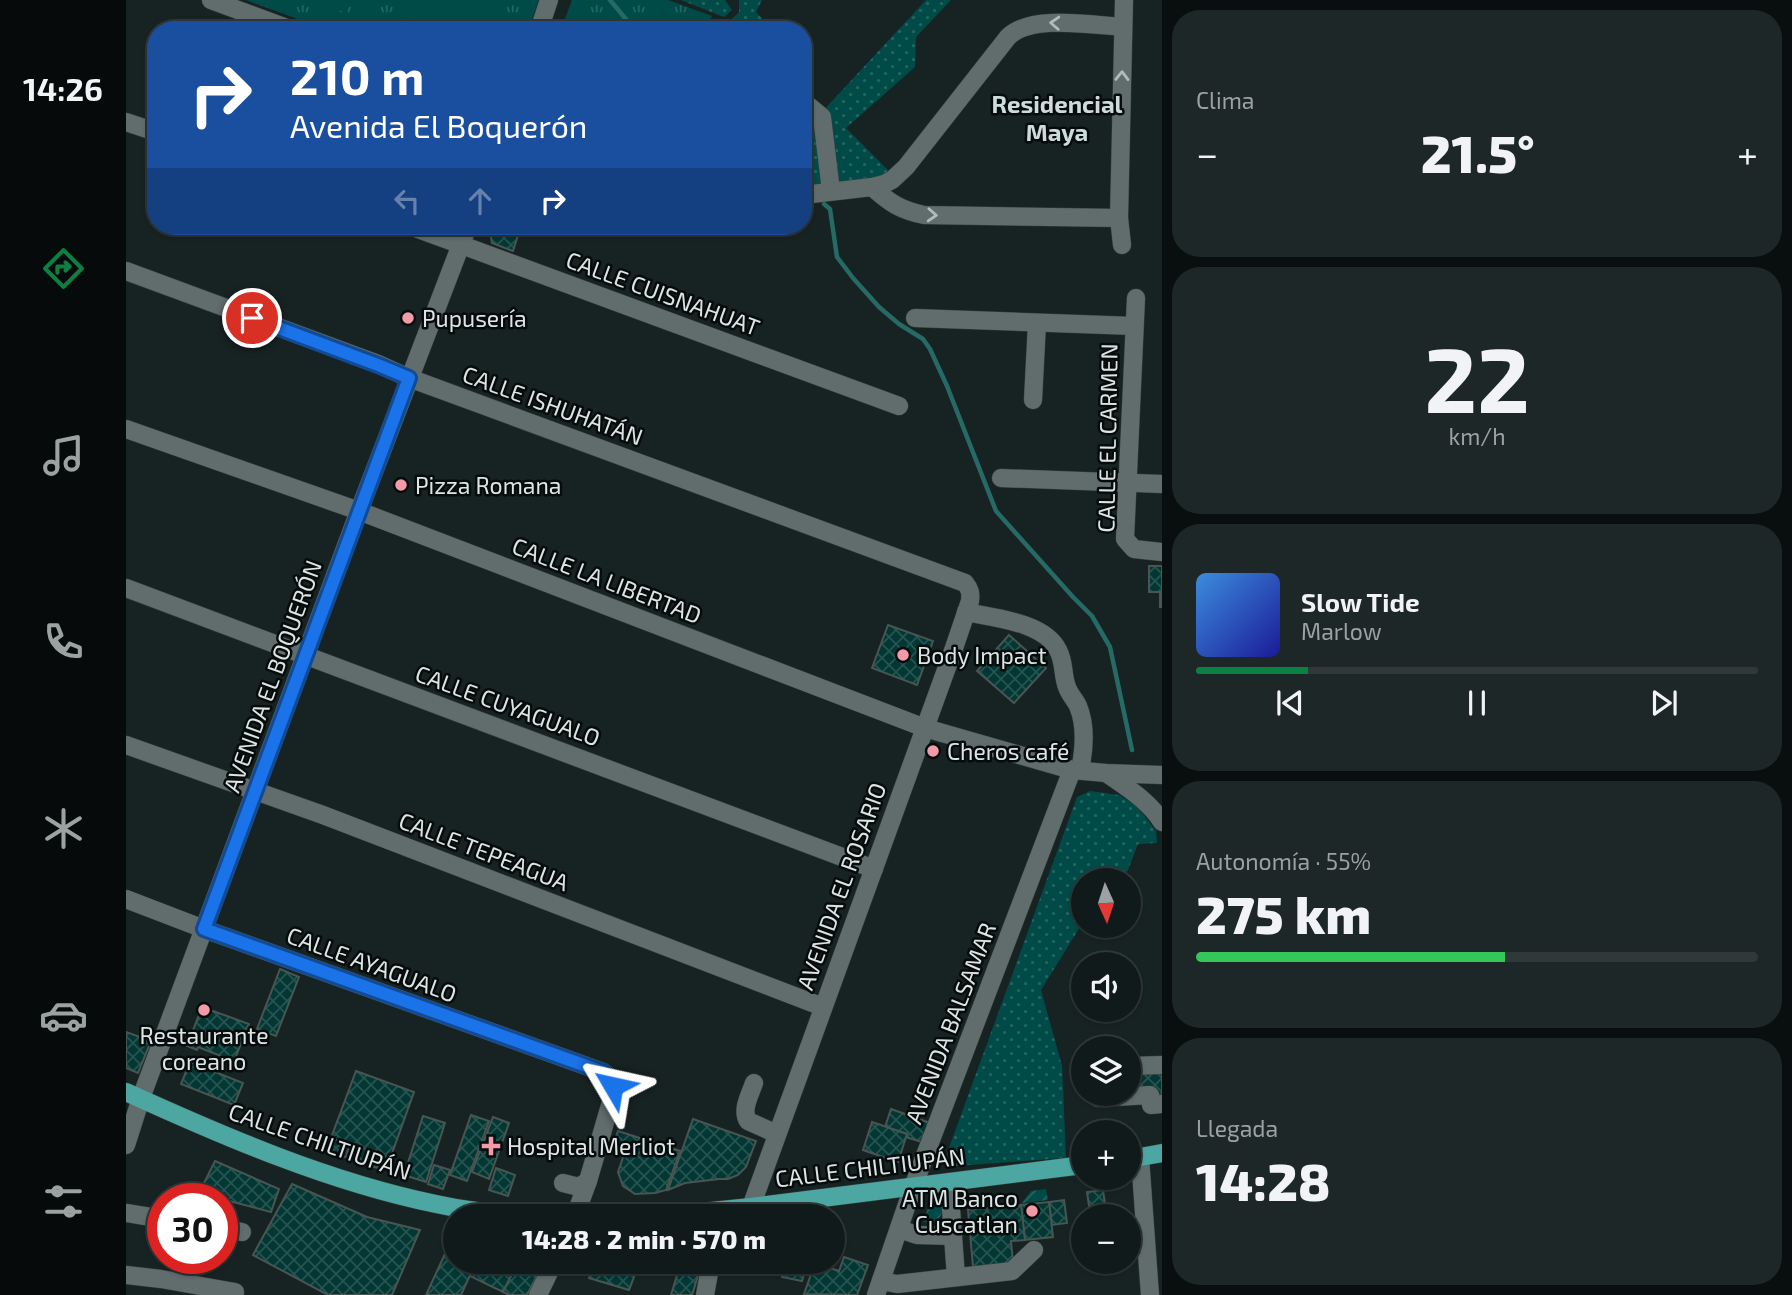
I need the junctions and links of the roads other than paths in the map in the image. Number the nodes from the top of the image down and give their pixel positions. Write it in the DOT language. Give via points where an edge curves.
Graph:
graph roads {
  1 [pos="211,0"];
  2 [pos="549,0"];
  3 [pos="1124,0"];
  4 [pos="268,21"];
  5 [pos="542,21"];
  6 [pos="1123,27"];
  7 [pos="812,109"];
  8 [pos="126,121"];
  9 [pos="147,129"];
  10 [pos="900,172"];
  11 [pos="872,187"];
  12 [pos="831,191"];
  13 [pos="812,194"];
  14 [pos="905,211"];
  15 [pos="1119,218"];
  16 [pos="434,235"];
  17 [pos="465,235"];
  18 [pos="461,245"];
  19 [pos="1122,245"];
  20 [pos="126,271"];
  21 [pos="1136,298"];
  22 [pos="915,318"];
  23 [pos="1037,323"];
  24 [pos="1134,326"];
  25 [pos="409,378"];
  26 [pos="1033,400"];
  27 [pos="900,406"];
  28 [pos="126,429"];
  29 [pos="1001,478"];
  30 [pos="1129,483"];
  31 [pos="1162,484"];
  32 [pos="359,511"];
  33 [pos="1162,552"];
  34 [pos="965,583"];
  35 [pos="126,588"];
  36 [pos="966,612"];
  37 [pos="305,656"];
  38 [pos="925,728"];
  39 [pos="126,745"];
  40 [pos="1076,770"];
  41 [pos="1106,773"];
  42 [pos="1162,775"];
  43 [pos="256,790"];
  44 [pos="1162,822"];
  45 [pos="874,869"];
  46 [pos="126,899"];
  47 [pos="204,929"];
  48 [pos="823,1007"];
  49 [pos="1162,1065"];
  50 [pos="1141,1066"];
  51 [pos="754,1083"];
  52 [pos="134,1095"];
  53 [pos="1141,1096"];
  54 [pos="1162,1104"];
  55 [pos="777,1134"];
  56 [pos="126,1144"];
  57 [pos="1162,1153"];
  58 [pos="1141,1157"];
  59 [pos="1141,1158"];
  60 [pos="1162,1159"];
  61 [pos="1071,1167"];
  62 [pos="588,1181"];
  63 [pos="949,1182"];
  64 [pos="563,1183"];
  65 [pos="913,1187"];
  66 [pos="1141,1190"];
  67 [pos="579,1204"];
  68 [pos="752,1204"];
  69 [pos="775,1204"];
  70 [pos="443,1206"];
  71 [pos="126,1213"];
  72 [pos="147,1216"];
  73 [pos="899,1229"];
  74 [pos="238,1231"];
  75 [pos="242,1232"];
  76 [pos="953,1236"];
  77 [pos="1034,1250"];
  78 [pos="1155,1259"];
  79 [pos="548,1274"];
  80 [pos="709,1274"];
  81 [pos="126,1275"];
  82 [pos="956,1277"];
  83 [pos="237,1287"];
  84 [pos="879,1288"];
  85 [pos="538,1295"];
  86 [pos="705,1295"];
  87 [pos="1150,1295"];
  1 -- 4 [label="street"];
  2 -- 5 [label="street"];
  3 -- 6 [label="street"];
  6 -- 10 [label="street, one-way" via="1040,22 1014,30"];
  15 -- 6 [label="street, one-way"];
  7 -- 12 [label="street" via="822,117"];
  8 -- 9 [label="street"];
  10 -- 11 [label="street"];
  10 -- 14 [label="street"];
  11 -- 12 [label="street"];
  11 -- 14 [label="street"];
  12 -- 13 [label="street"];
  14 -- 15 [label="street, one-way"];
  15 -- 19 [label="street"];
  16 -- 18 [label="street, CALLE CUISNAHUAT"];
  17 -- 18 [label="street, AVENIDA EL BOQUERÓN"];
  18 -- 25 [label="street, AVENIDA EL BOQUERÓN"];
  18 -- 27 [label="street, CALLE CUISNAHUAT"];
  20 -- 25 [label="street, CALLE ISHUHATÁN"];
  21 -- 24 [label="street, CALLE EL CARMEN"];
  22 -- 23 [label="street"];
  23 -- 24 [label="street"];
  23 -- 26 [label="street"];
  24 -- 30 [label="street, CALLE EL CARMEN"];
  25 -- 32 [label="street, AVENIDA EL BOQUERÓN"];
  25 -- 34 [label="street, CALLE ISHUHATÁN"];
  28 -- 32 [label="street, CALLE LA LIBERTAD"];
  29 -- 30 [label="street"];
  30 -- 31 [label="street"];
  30 -- 33 [label="street, CALLE EL CARMEN" via="1125,538 1134,549"];
  32 -- 37 [label="street, AVENIDA EL BOQUERÓN"];
  32 -- 38 [label="street, CALLE LA LIBERTAD"];
  34 -- 36 [label="street, AVENIDA EL ROSARIO" via="971,594"];
  35 -- 37 [label="street, CALLE CUYAGUALO"];
  36 -- 38 [label="street, AVENIDA EL ROSARIO"];
  36 -- 40 [label="street, AVENIDA BALSAMAR" via="1019,623 1045,634 1057,648 1082,725 1083,752"];
  37 -- 43 [label="street, AVENIDA EL BOQUERÓN"];
  37 -- 45 [label="street, CALLE CUYAGUALO"];
  38 -- 40 [label="street, CALLE LA LIBERTAD"];
  38 -- 45 [label="street, AVENIDA EL ROSARIO"];
  39 -- 43 [label="street, CALLE TEPEAGUA"];
  40 -- 41 [label="street, CALLE LA LIBERTAD"];
  40 -- 65 [label="street, AVENIDA BALSAMAR"];
  41 -- 42 [label="street, CALLE LA LIBERTAD"];
  41 -- 44 [label="street" via="1137,795"];
  43 -- 47 [label="street, AVENIDA EL BOQUERÓN"];
  43 -- 48 [label="street, CALLE TEPEAGUA"];
  45 -- 48 [label="street, AVENIDA EL ROSARIO"];
  46 -- 47 [label="street, CALLE AYAGUALO"];
  47 -- 52 [label="street, AVENIDA EL BOQUERÓN"];
  47 -- 62 [label="street, CALLE AYAGUALO" via="603,1072 611,1078 613,1095"];
  48 -- 55 [label="street, AVENIDA EL ROSARIO"];
  49 -- 50 [label="street"];
  51 -- 55 [label="street" via="745,1117"];
  52 -- 56 [label="street, AVENIDA EL BOQUERÓN"];
  52 -- 70 [label="main road, CALLE CHILTIUPÁN" via="335,1177"];
  53 -- 54 [label="street" via="1150,1096 1151,1105"];
  55 -- 68 [label="street, AVENIDA EL ROSARIO"];
  57 -- 58 [label="main road"];
  59 -- 60 [label="main road"];
  61 -- 63 [label="main road, CALLE CHILTIUPÁN"];
  62 -- 64 [label="street" via="579,1187"];
  62 -- 67 [label="street"];
  63 -- 65 [label="main road, CALLE CHILTIUPÁN"];
  63 -- 76 [label="street"];
  65 -- 69 [label="main road, CALLE CHILTIUPÁN"];
  65 -- 73 [label="street, AVENIDA BALSAMAR"];
  66 -- 78 [label="street"];
  71 -- 72 [label="street"];
  73 -- 76 [label="street" via="917,1235"];
  73 -- 84 [label="street, AVENIDA BALSAMAR"];
  74 -- 75 [label="street"];
  76 -- 82 [label="street"];
  77 -- 82 [label="street" via="1012,1271"];
  78 -- 87 [label="street"];
  79 -- 85 [label="street"];
  80 -- 86 [label="street"];
  81 -- 83 [label="street"];
  82 -- 84 [label="street"];
}
